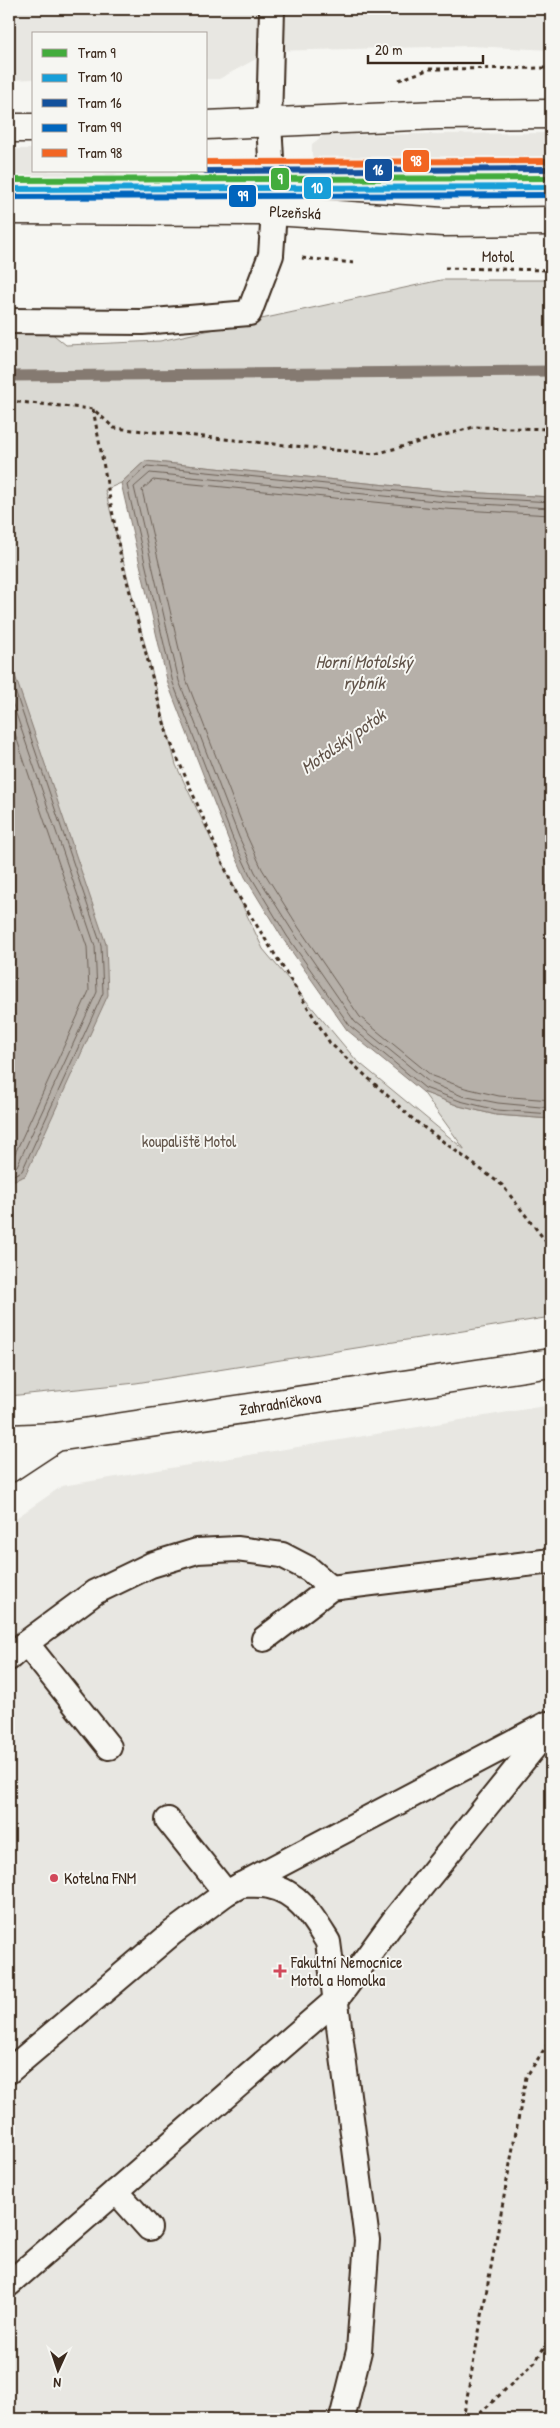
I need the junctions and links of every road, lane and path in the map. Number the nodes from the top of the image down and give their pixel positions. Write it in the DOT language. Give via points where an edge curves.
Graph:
graph roads {
  1 [pos="272,9"];
  2 [pos="551,68"];
  3 [pos="395,82"];
  4 [pos="551,114"];
  5 [pos="269,123"];
  6 [pos="208,126"];
  7 [pos="9,128"];
  8 [pos="32,128"];
  9 [pos="9,210"];
  10 [pos="274,211"];
  11 [pos="551,221"];
  12 [pos="296,258"];
  13 [pos="354,263"];
  14 [pos="445,268"];
  15 [pos="551,270"];
  16 [pos="9,321"];
  17 [pos="9,401"];
  18 [pos="93,408"];
  19 [pos="551,428"];
  20 [pos="551,1248"];
  21 [pos="551,1363"];
  22 [pos="56,1437"];
  23 [pos="9,1439"];
  24 [pos="9,1468"];
  25 [pos="551,1561"];
  26 [pos="331,1588"];
  27 [pos="264,1639"];
  28 [pos="17,1650"];
  29 [pos="551,1724"];
  30 [pos="108,1747"];
  31 [pos="168,1820"];
  32 [pos="234,1889"];
  33 [pos="336,2000"];
  34 [pos="551,2039"];
  35 [pos="9,2071"];
  36 [pos="116,2191"];
  37 [pos="149,2228"];
  38 [pos="9,2284"];
  39 [pos="551,2336"];
  40 [pos="342,2419"];
  41 [pos="463,2419"];
  42 [pos="474,2419"];
  1 -- 5 [label="lane"];
  2 -- 3 [label="path" via="430,69"];
  4 -- 5 [label="main road" via="438,115"];
  5 -- 6 [label="main road"];
  5 -- 10 [label="lane"];
  7 -- 8 [label="main road"];
  9 -- 10 [label="main road, Plzeňská"];
  10 -- 11 [label="main road, Plzeňská" via="443,222"];
  10 -- 16 [label="lane" via="271,255 248,313 142,322"];
  12 -- 13 [label="path"];
  14 -- 15 [label="path, Motol"];
  17 -- 18 [label="path"];
  18 -- 19 [label="path" via="114,428 375,454 474,427"];
  18 -- 20 [label="path" via="121,558 167,734 234,889 330,1043 414,1120 502,1185"];
  21 -- 22 [label="main road, Zahradníčkova"];
  22 -- 23 [label="main road, Zahradníčkova"];
  22 -- 24 [label="main road"];
  25 -- 26 [label="lane"];
  26 -- 27 [label="lane"];
  26 -- 28 [label="lane" via="309,1569 282,1555 237,1549 197,1551 151,1564 95,1592"];
  28 -- 30 [label="lane"];
  29 -- 32 [label="lane"];
  29 -- 33 [label="lane" via="395,1919"];
  31 -- 32 [label="lane"];
  32 -- 33 [label="lane" via="269,1885 288,1892 309,1911 328,1942"];
  32 -- 35 [label="lane" via="172,1933"];
  33 -- 36 [label="lane"];
  33 -- 40 [label="lane" via="366,2240 359,2351"];
  34 -- 41 [label="path" via="526,2077"];
  36 -- 37 [label="lane"];
  36 -- 38 [label="lane"];
  39 -- 42 [label="path" via="534,2362"];
}
